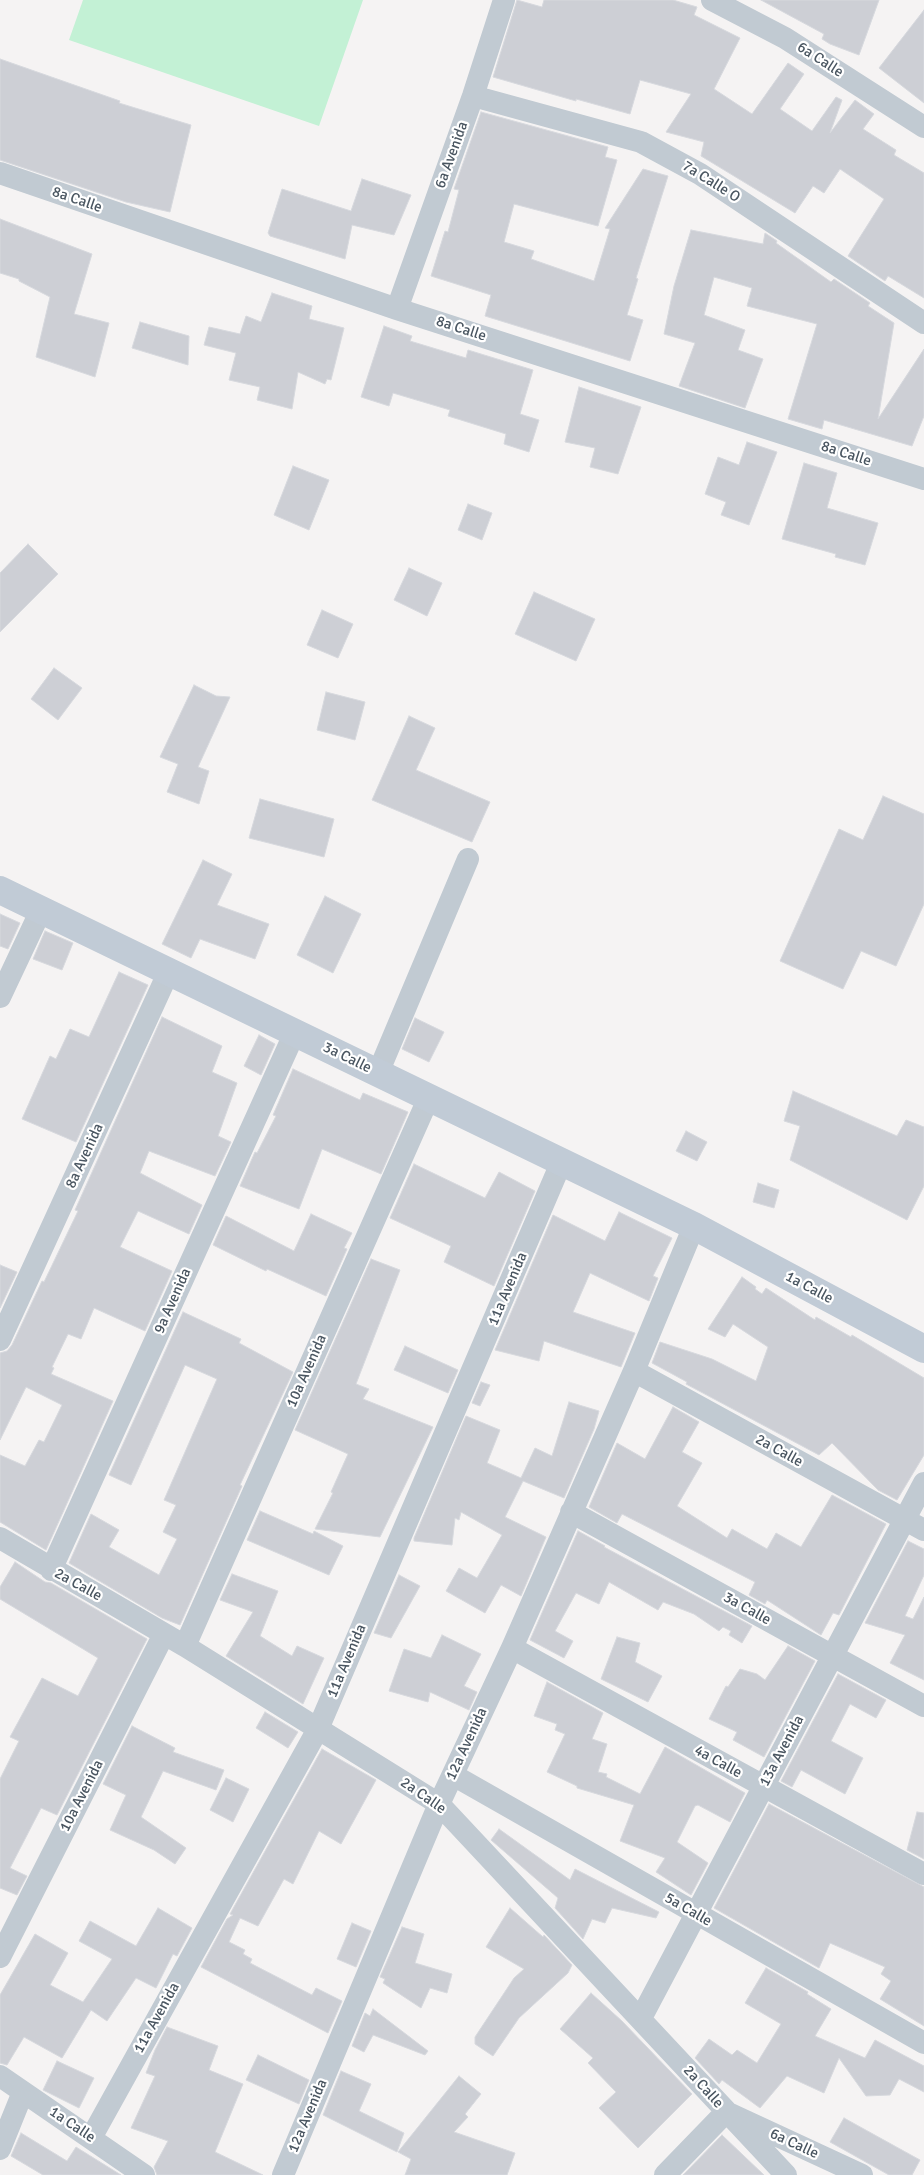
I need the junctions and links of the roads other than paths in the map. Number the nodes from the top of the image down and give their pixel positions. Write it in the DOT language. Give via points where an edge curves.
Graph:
graph roads {
  1 [pos="504,0"];
  2 [pos="712,0"];
  3 [pos="473,96"];
  4 [pos="924,127"];
  5 [pos="0,173"];
  6 [pos="397,309"];
  7 [pos="924,323"];
  8 [pos="923,476"];
  9 [pos="468,859"];
  10 [pos="0,890"];
  11 [pos="41,910"];
  12 [pos="169,972"];
  13 [pos="0,997"];
  14 [pos="295,1032"];
  15 [pos="378,1073"];
  16 [pos="429,1097"];
  17 [pos="561,1163"];
  18 [pos="694,1226"];
  19 [pos="0,1340"];
  20 [pos="924,1350"];
  21 [pos="634,1371"];
  22 [pos="924,1484"];
  23 [pos="571,1512"];
  24 [pos="914,1525"];
  25 [pos="1,1541"];
  26 [pos="51,1570"];
  27 [pos="164,1634"];
  28 [pos="185,1646"];
  29 [pos="512,1648"];
  30 [pos="833,1656"];
  31 [pos="924,1706"];
  32 [pos="318,1729"];
  33 [pos="452,1775"];
  34 [pos="763,1787"];
  35 [pos="439,1804"];
  36 [pos="924,1874"];
  37 [pos="696,1915"];
  38 [pos="0,1957"];
  39 [pos="640,2018"];
  40 [pos="924,2043"];
  41 [pos="0,2076"];
  42 [pos="23,2092"];
  43 [pos="726,2112"];
  44 [pos="91,2138"];
  45 [pos="0,2149"];
  46 [pos="139,2173"];
  47 [pos="283,2175"];
  48 [pos="665,2175"];
  49 [pos="786,2175"];
  50 [pos="862,2175"];
  1 -- 3 [label="street, 6a Avenida"];
  2 -- 4 [label="street, 6a Calle" via="785,38"];
  3 -- 6 [label="street, 6a Avenida"];
  3 -- 7 [label="street, 7a Calle O" via="641,142 700,174"];
  5 -- 6 [label="street, 8a Calle"];
  6 -- 8 [label="street, 8a Calle"];
  9 -- 15 [label="street"];
  10 -- 11 [label="street, 3a Calle"];
  11 -- 12 [label="street, 3a Calle"];
  11 -- 13 [label="street"];
  12 -- 14 [label="street, 3a Calle"];
  12 -- 19 [label="street, 8a Avenida"];
  14 -- 15 [label="street, 3a Calle"];
  14 -- 26 [label="street, 9a Avenida"];
  15 -- 16 [label="street, 3a Calle"];
  16 -- 17 [label="street, 3a Calle"];
  16 -- 28 [label="street, 10a Avenida"];
  17 -- 18 [label="street, 3a Calle"];
  17 -- 32 [label="street, 11a Avenida"];
  18 -- 20 [label="street, 1a Calle"];
  18 -- 21 [label="street, 12a Avenida"];
  21 -- 23 [label="street, 12a Avenida"];
  21 -- 24 [label="street, 2a Calle"];
  22 -- 24 [label="street, 13a Avenida"];
  23 -- 29 [label="street, 12a Avenida"];
  23 -- 30 [label="street, 3a Calle"];
  24 -- 30 [label="street, 13a Avenida"];
  25 -- 26 [label="street, 2a Calle"];
  26 -- 27 [label="street, 2a Calle"];
  27 -- 28 [label="street, 2a Calle"];
  27 -- 38 [label="street, 10a Avenida"];
  28 -- 32 [label="street, 2a Calle"];
  29 -- 33 [label="street, 12a Avenida"];
  29 -- 34 [label="street, 4a Calle"];
  30 -- 31 [label="street, 3a Calle"];
  30 -- 34 [label="street, 13a Avenida"];
  32 -- 35 [label="street, 2a Calle"];
  32 -- 44 [label="street, 11a Avenida"];
  33 -- 35 [label="street, 12a Avenida"];
  33 -- 37 [label="street, 5a Calle"];
  34 -- 36 [label="street, 4a Calle"];
  34 -- 37 [label="street, 13a Avenida"];
  35 -- 39 [label="street, 2a Calle"];
  35 -- 47 [label="street, 12a Avenida"];
  37 -- 39 [label="street, 13a Avenida"];
  37 -- 40 [label="street, 5a Calle"];
  39 -- 43 [label="street, 2a Calle"];
  41 -- 42 [label="street, 1a Calle"];
  42 -- 44 [label="street, 1a Calle"];
  42 -- 45 [label="street"];
  43 -- 48 [label="street"];
  43 -- 49 [label="street, 2a Calle"];
  43 -- 50 [label="street, 6a Calle"];
  44 -- 46 [label="street, 1a Calle"];
}
